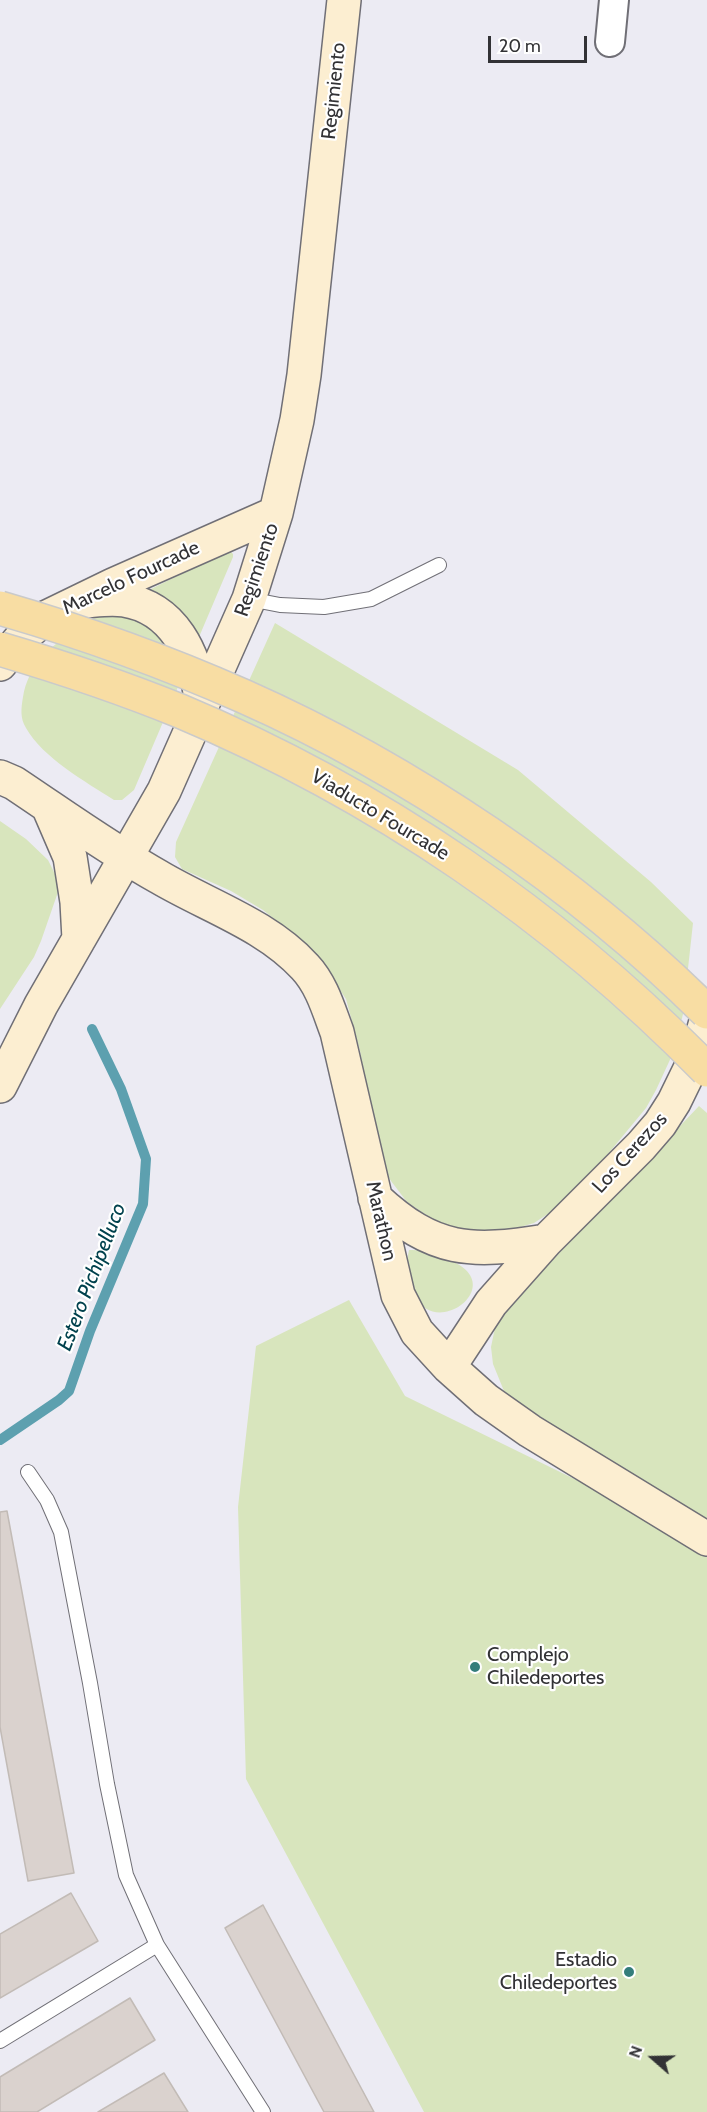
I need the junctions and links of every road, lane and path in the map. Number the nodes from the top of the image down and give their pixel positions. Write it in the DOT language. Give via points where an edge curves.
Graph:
graph roads {
  1 [pos="344,0"];
  2 [pos="614,0"];
  3 [pos="610,42"];
  4 [pos="276,513"];
  5 [pos="439,565"];
  6 [pos="249,599"];
  7 [pos="78,601"];
  8 [pos="0,608"];
  9 [pos="0,648"];
  10 [pos="0,664"];
  11 [pos="202,707"];
  12 [pos="5,772"];
  13 [pos="48,806"];
  14 [pos="127,858"];
  15 [pos="79,939"];
  16 [pos="707,1012"];
  17 [pos="707,1018"];
  18 [pos="707,1070"];
  19 [pos="0,1086"];
  20 [pos="375,1198"];
  21 [pos="546,1241"];
  22 [pos="449,1367"];
  23 [pos="28,1472"];
  24 [pos="707,1539"];
  25 [pos="157,1946"];
  26 [pos="0,2041"];
  27 [pos="262,2112"];
  1 -- 4 [label="main road, Regimiento" via="304,375"];
  2 -- 3 [label="street"];
  4 -- 6 [label="main road, Regimiento"];
  4 -- 7 [label="main road, Marcelo Fourcade"];
  5 -- 6 [label="lane" via="371,599 324,607"];
  6 -- 11 [label="main road, Regimiento"];
  7 -- 10 [label="main road, Marcelo Fourcade" via="32,628"];
  7 -- 11 [label="main road" via="123,600 139,604 174,627 193,662"];
  8 -- 16 [label="main road, Viaducto Fourcade, bridge" via="184,670 364,757 539,870 641,952"];
  9 -- 18 [label="main road, Viaducto Fourcade, bridge" via="180,711 302,768 418,835 529,912 632,997"];
  11 -- 14 [label="main road, Regimiento" via="164,791"];
  12 -- 13 [label="main road"];
  13 -- 14 [label="main road"];
  13 -- 15 [label="main road" via="70,857"];
  14 -- 15 [label="main road, Regimiento"];
  14 -- 20 [label="main road, Marathon" via="280,943 307,969 321,991 337,1032"];
  15 -- 19 [label="main road, Regimiento"];
  17 -- 21 [label="main road, Los Cerezos" via="696,1057 660,1124"];
  20 -- 21 [label="main road" via="420,1233 460,1246 501,1248"];
  20 -- 22 [label="main road, Marathon" via="398,1294 417,1332"];
  21 -- 22 [label="main road, Los Cerezos" via="491,1303"];
  22 -- 24 [label="main road, Marathon" via="530,1431"];
  23 -- 25 [label="lane" via="47,1500 61,1532 126,1875"];
  25 -- 26 [label="lane"];
  25 -- 27 [label="lane"];
}
